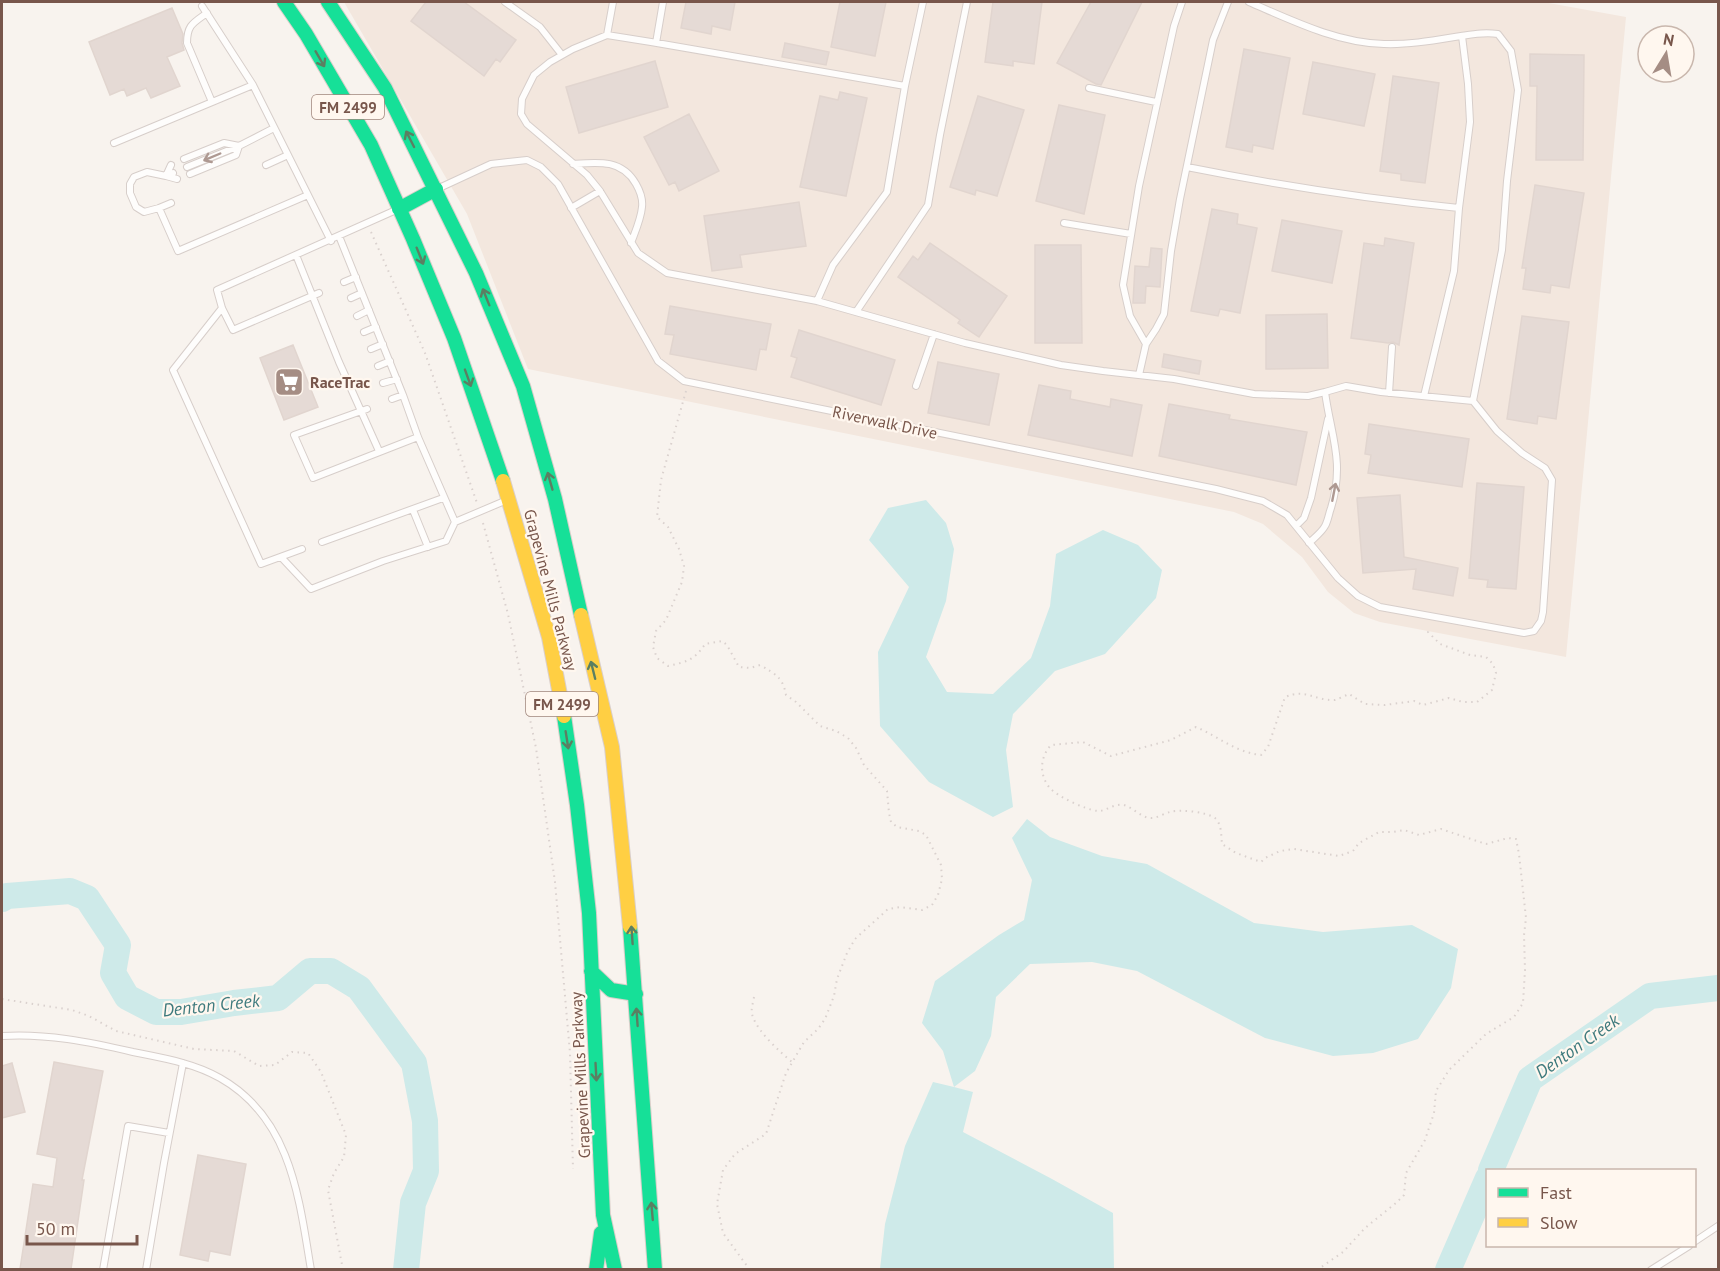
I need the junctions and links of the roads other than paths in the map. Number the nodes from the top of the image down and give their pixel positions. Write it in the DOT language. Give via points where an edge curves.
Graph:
graph roads {
  1 [pos="284,2"];
  2 [pos="328,2"];
  3 [pos="505,2"];
  4 [pos="613,2"];
  5 [pos="663,2"];
  6 [pos="923,2"];
  7 [pos="967,2"];
  8 [pos="1182,2"];
  9 [pos="1228,2"];
  10 [pos="1249,2"];
  11 [pos="202,6"];
  12 [pos="207,13"];
  13 [pos="607,35"];
  14 [pos="1462,36"];
  15 [pos="656,43"];
  16 [pos="562,55"];
  17 [pos="253,85"];
  18 [pos="905,86"];
  19 [pos="1089,88"];
  20 [pos="213,102"];
  21 [pos="1156,102"];
  22 [pos="274,128"];
  23 [pos="114,143"];
  24 [pos="239,146"];
  25 [pos="288,155"];
  26 [pos="184,159"];
  27 [pos="573,164"];
  28 [pos="171,165"];
  29 [pos="266,165"];
  30 [pos="1187,167"];
  31 [pos="189,170"];
  32 [pos="166,176"];
  33 [pos="175,176"];
  34 [pos="436,189"];
  35 [pos="600,191"];
  36 [pos="308,195"];
  37 [pos="171,203"];
  38 [pos="159,208"];
  39 [pos="571,208"];
  40 [pos="1459,208"];
  41 [pos="399,209"];
  42 [pos="1064,223"];
  43 [pos="1131,234"];
  44 [pos="339,236"];
  45 [pos="331,241"];
  46 [pos="631,243"];
  47 [pos="297,255"];
  48 [pos="356,277"];
  49 [pos="344,282"];
  50 [pos="320,293"];
  51 [pos="362,293"];
  52 [pos="312,296"];
  53 [pos="351,298"];
  54 [pos="817,301"];
  55 [pos="222,308"];
  56 [pos="326,308"];
  57 [pos="369,310"];
  58 [pos="318,312"];
  59 [pos="856,312"];
  60 [pos="357,315"];
  61 [pos="376,327"];
  62 [pos="364,332"];
  63 [pos="934,334"];
  64 [pos="383,344"];
  65 [pos="1146,344"];
  66 [pos="1392,347"];
  67 [pos="371,350"];
  68 [pos="346,359"];
  69 [pos="390,361"];
  70 [pos="339,362"];
  71 [pos="378,366"];
  72 [pos="1139,375"];
  73 [pos="397,379"];
  74 [pos="384,383"];
  75 [pos="916,386"];
  76 [pos="1325,392"];
  77 [pos="1389,393"];
  78 [pos="403,394"];
  79 [pos="1424,396"];
  80 [pos="392,399"];
  81 [pos="1473,401"];
  82 [pos="364,410"];
  83 [pos="1328,418"];
  84 [pos="418,437"];
  85 [pos="379,451"];
  86 [pos="443,498"];
  87 [pos="510,499"];
  88 [pos="413,510"];
  89 [pos="455,522"];
  90 [pos="1297,525"];
  91 [pos="322,542"];
  92 [pos="1309,543"];
  93 [pos="428,547"];
  94 [pos="302,549"];
  95 [pos="281,557"];
  96 [pos="591,972"];
  97 [pos="636,994"];
  98 [pos="2,1036"];
  99 [pos="183,1063"];
  100 [pos="170,1133"];
  101 [pos="603,1215"];
  102 [pos="1719,1226"];
  103 [pos="1696,1241"];
  104 [pos="1686,1247"];
  105 [pos="103,1269"];
  106 [pos="146,1269"];
  107 [pos="311,1269"];
  108 [pos="596,1269"];
  109 [pos="615,1269"];
  110 [pos="655,1269"];
  111 [pos="1651,1269"];
  1 -- 41 [label="main road, Grapevine Mills Parkway / FM 2499, one-way" via="371,145"];
  34 -- 2 [label="main road, Grapevine Mills Parkway / FM 2499, one-way" via="385,88"];
  3 -- 16 [label="lane" via="540,27"];
  4 -- 13 [label="lane"];
  5 -- 15 [label="lane"];
  6 -- 18 [label="lane"];
  7 -- 59 [label="lane" via="928,205"];
  8 -- 21 [label="lane"];
  9 -- 30 [label="lane" via="1213,40"];
  10 -- 14 [label="lane" via="1340,37 1383,44"];
  11 -- 12 [label="lane"];
  12 -- 17 [label="lane"];
  12 -- 20 [label="lane" via="191,25 187,43"];
  13 -- 15 [label="lane"];
  13 -- 16 [label="lane"];
  14 -- 40 [label="lane" via="1470,122"];
  14 -- 81 [label="lane" via="1497,33 1511,51 1518,90 1502,250"];
  15 -- 18 [label="lane"];
  16 -- 27 [label="lane" via="534,75 522,99 521,114 527,124"];
  17 -- 20 [label="lane"];
  17 -- 22 [label="lane"];
  18 -- 54 [label="lane" via="887,192 832,266"];
  19 -- 21 [label="lane"];
  20 -- 23 [label="lane"];
  21 -- 43 [label="lane"];
  22 -- 24 [label="lane"];
  22 -- 25 [label="lane"];
  24 -- 26 [label="lane" via="224,143"];
  24 -- 31 [label="lane, one-way" via="236,155"];
  25 -- 29 [label="lane"];
  25 -- 36 [label="lane"];
  27 -- 35 [label="lane"];
  27 -- 46 [label="lane" via="616,165 632,176 642,206"];
  28 -- 32 [label="lane"];
  30 -- 40 [label="lane" via="1328,192"];
  30 -- 65 [label="lane" via="1164,314"];
  32 -- 33 [label="lane"];
  32 -- 38 [label="lane" via="147,172 134,177 130,184 136,207 144,212"];
  34 -- 39 [label="lane, Riverwalk Drive" via="491,164 527,160 541,167 558,184"];
  34 -- 41 [label="main road"];
  97 -- 34 [label="main road, Grapevine Mills Parkway / FM 2499, one-way" via="612,747 555,499 523,386"];
  35 -- 39 [label="lane"];
  35 -- 46 [label="lane"];
  36 -- 38 [label="lane" via="178,251"];
  36 -- 45 [label="lane"];
  37 -- 38 [label="lane"];
  39 -- 90 [label="lane, Riverwalk Drive" via="658,361 684,381 1216,489 1263,501"];
  40 -- 79 [label="lane" via="1454,271"];
  41 -- 44 [label="lane"];
  41 -- 87 [label="main road, Grapevine Mills Parkway / FM 2499, one-way" via="454,338"];
  42 -- 43 [label="lane"];
  43 -- 65 [label="lane" via="1123,285 1130,316"];
  44 -- 45 [label="lane"];
  44 -- 48 [label="lane"];
  45 -- 47 [label="lane"];
  46 -- 54 [label="lane" via="638,253 667,273"];
  47 -- 52 [label="lane"];
  47 -- 55 [label="lane" via="217,290"];
  48 -- 49 [label="lane"];
  48 -- 51 [label="lane"];
  50 -- 52 [label="lane"];
  51 -- 53 [label="lane"];
  51 -- 57 [label="lane"];
  52 -- 55 [label="lane" via="233,330"];
  52 -- 58 [label="lane"];
  54 -- 59 [label="lane"];
  55 -- 95 [label="lane" via="172,370 261,564"];
  56 -- 58 [label="lane"];
  57 -- 60 [label="lane"];
  57 -- 61 [label="lane"];
  58 -- 70 [label="lane" via="336,344"];
  59 -- 63 [label="lane"];
  61 -- 62 [label="lane"];
  61 -- 64 [label="lane"];
  63 -- 72 [label="lane" via="1061,365"];
  63 -- 75 [label="lane"];
  64 -- 67 [label="lane"];
  64 -- 69 [label="lane"];
  65 -- 72 [label="lane"];
  66 -- 77 [label="lane"];
  68 -- 70 [label="lane"];
  69 -- 71 [label="lane"];
  69 -- 73 [label="lane"];
  70 -- 82 [label="lane"];
  72 -- 76 [label="lane" via="1254,394 1308,396"];
  73 -- 74 [label="lane"];
  73 -- 78 [label="lane"];
  76 -- 77 [label="lane" via="1346,386"];
  76 -- 83 [label="lane"];
  77 -- 79 [label="lane"];
  78 -- 80 [label="lane"];
  78 -- 84 [label="lane"];
  79 -- 81 [label="lane"];
  81 -- 92 [label="lane, Riverwalk Drive" via="1497,431 1545,468 1552,480 1543,612 1534,631 1524,633 1380,607 1358,596 1338,578"];
  82 -- 85 [label="lane"];
  82 -- 85 [label="lane" via="294,435 313,478"];
  83 -- 90 [label="lane" via="1311,498"];
  92 -- 83 [label="lane, one-way" via="1325,527 1338,473"];
  84 -- 85 [label="lane"];
  84 -- 86 [label="lane"];
  86 -- 88 [label="lane"];
  86 -- 89 [label="lane"];
  87 -- 89 [label="lane"];
  87 -- 96 [label="main road, Grapevine Mills Parkway / FM 2499, one-way" via="549,637 562,705 589,913"];
  88 -- 91 [label="lane"];
  88 -- 93 [label="lane"];
  89 -- 93 [label="lane" via="446,541"];
  90 -- 92 [label="lane, Riverwalk Drive"];
  93 -- 95 [label="lane" via="311,589"];
  94 -- 95 [label="lane"];
  96 -- 97 [label="main road" via="611,990"];
  96 -- 101 [label="main road, Grapevine Mills Parkway / FM 2499, one-way"];
  110 -- 97 [label="main road, Grapevine Mills Parkway / FM 2499, one-way"];
  98 -- 99 [label="lane" via="52,1037"];
  99 -- 100 [label="lane"];
  99 -- 107 [label="lane" via="238,1089 270,1125 294,1179"];
  100 -- 105 [label="lane" via="128,1126"];
  100 -- 106 [label="lane"];
  101 -- 108 [label="main road"];
  101 -- 109 [label="main road, Grapevine Mills Parkway / FM 2499"];
  102 -- 103 [label="lane"];
  104 -- 111 [label="lane"];
}
